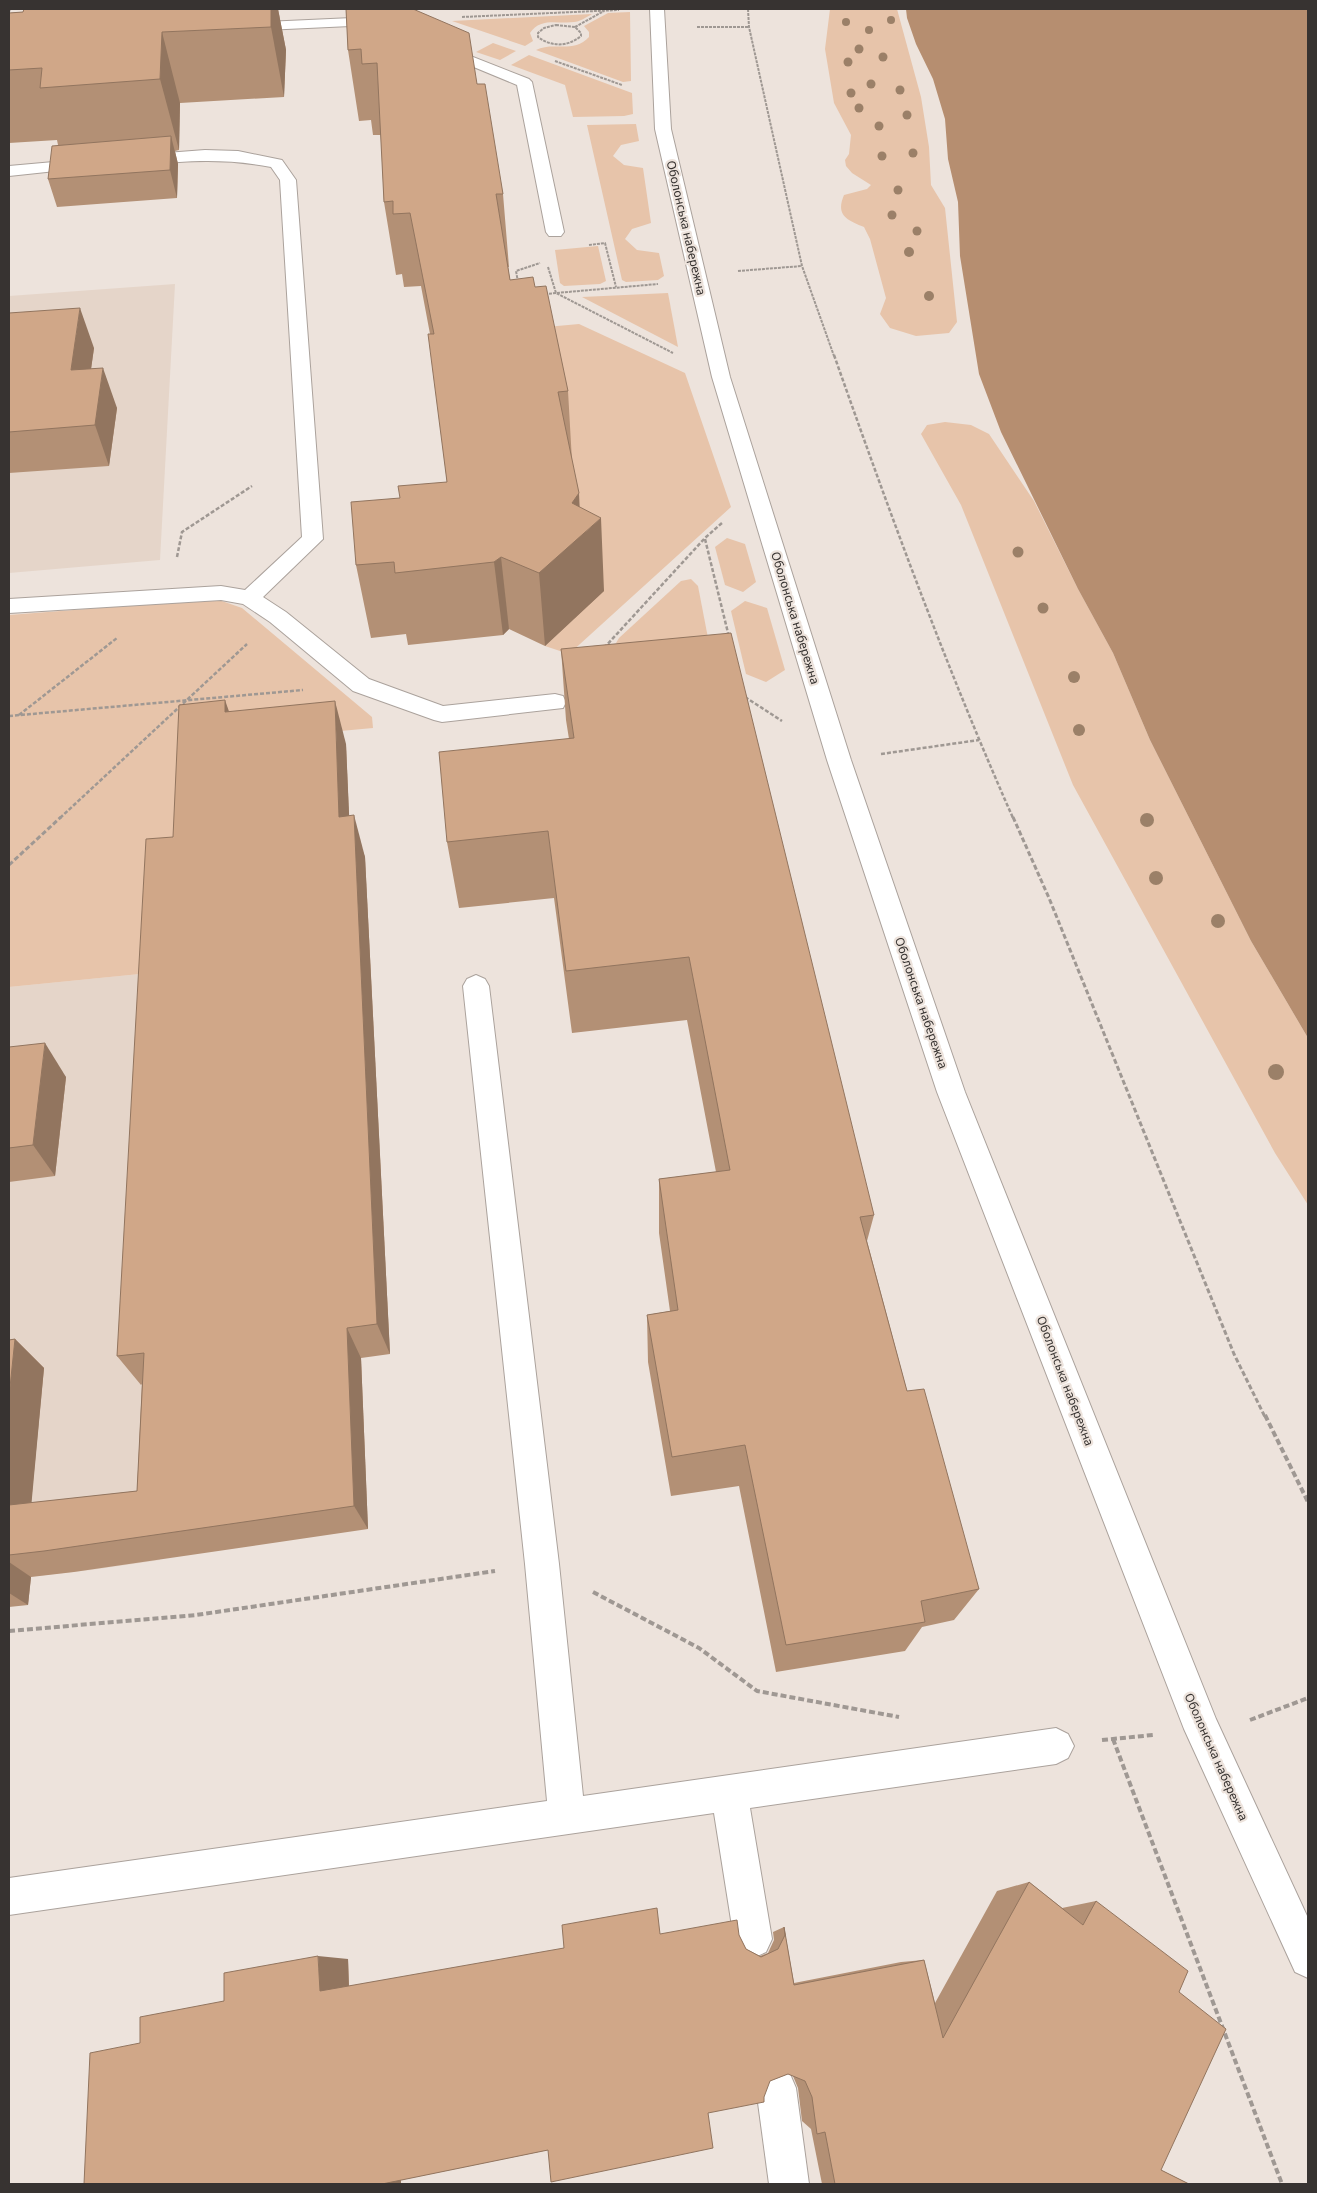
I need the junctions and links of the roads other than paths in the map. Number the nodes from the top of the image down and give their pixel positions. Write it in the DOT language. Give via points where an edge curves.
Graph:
graph roads {
  1 [pos="657,18"];
  2 [pos="226,28"];
  3 [pos="400,31"];
  4 [pos="425,42"];
  5 [pos="125,162"];
  6 [pos="105,163"];
  7 [pos="9,171"];
  8 [pos="555,232"];
  9 [pos="249,598"];
  10 [pos="9,606"];
  11 [pos="554,702"];
  12 [pos="476,986"];
  13 [pos="1056,1746"];
  14 [pos="729,1793"];
  15 [pos="567,1817"];
  16 [pos="9,1897"];
  17 [pos="753,1939"];
  18 [pos="1308,1959"];
  19 [pos="776,2088"];
  20 [pos="789,2184"];
  1 -- 18 [label="street, Оболонська набережна" via="663,129 720,377 839,760 952,1092 1202,1729"];
  2 -- 3 [label="street" via="374,21"];
  4 -- 8 [label="street" via="524,82"];
  5 -- 9 [label="street" via="205,155 238,156 276,163 288,180 313,539"];
  6 -- 7 [label="street"];
  9 -- 10 [label="street" via="221,593"];
  9 -- 11 [label="street" via="278,616 361,685 442,714"];
  12 -- 15 [label="street" via="542,1564"];
  13 -- 14 [label="street"];
  14 -- 15 [label="street"];
  14 -- 17 [label="street"];
  15 -- 16 [label="street"];
  19 -- 20 [label="street"];
}
